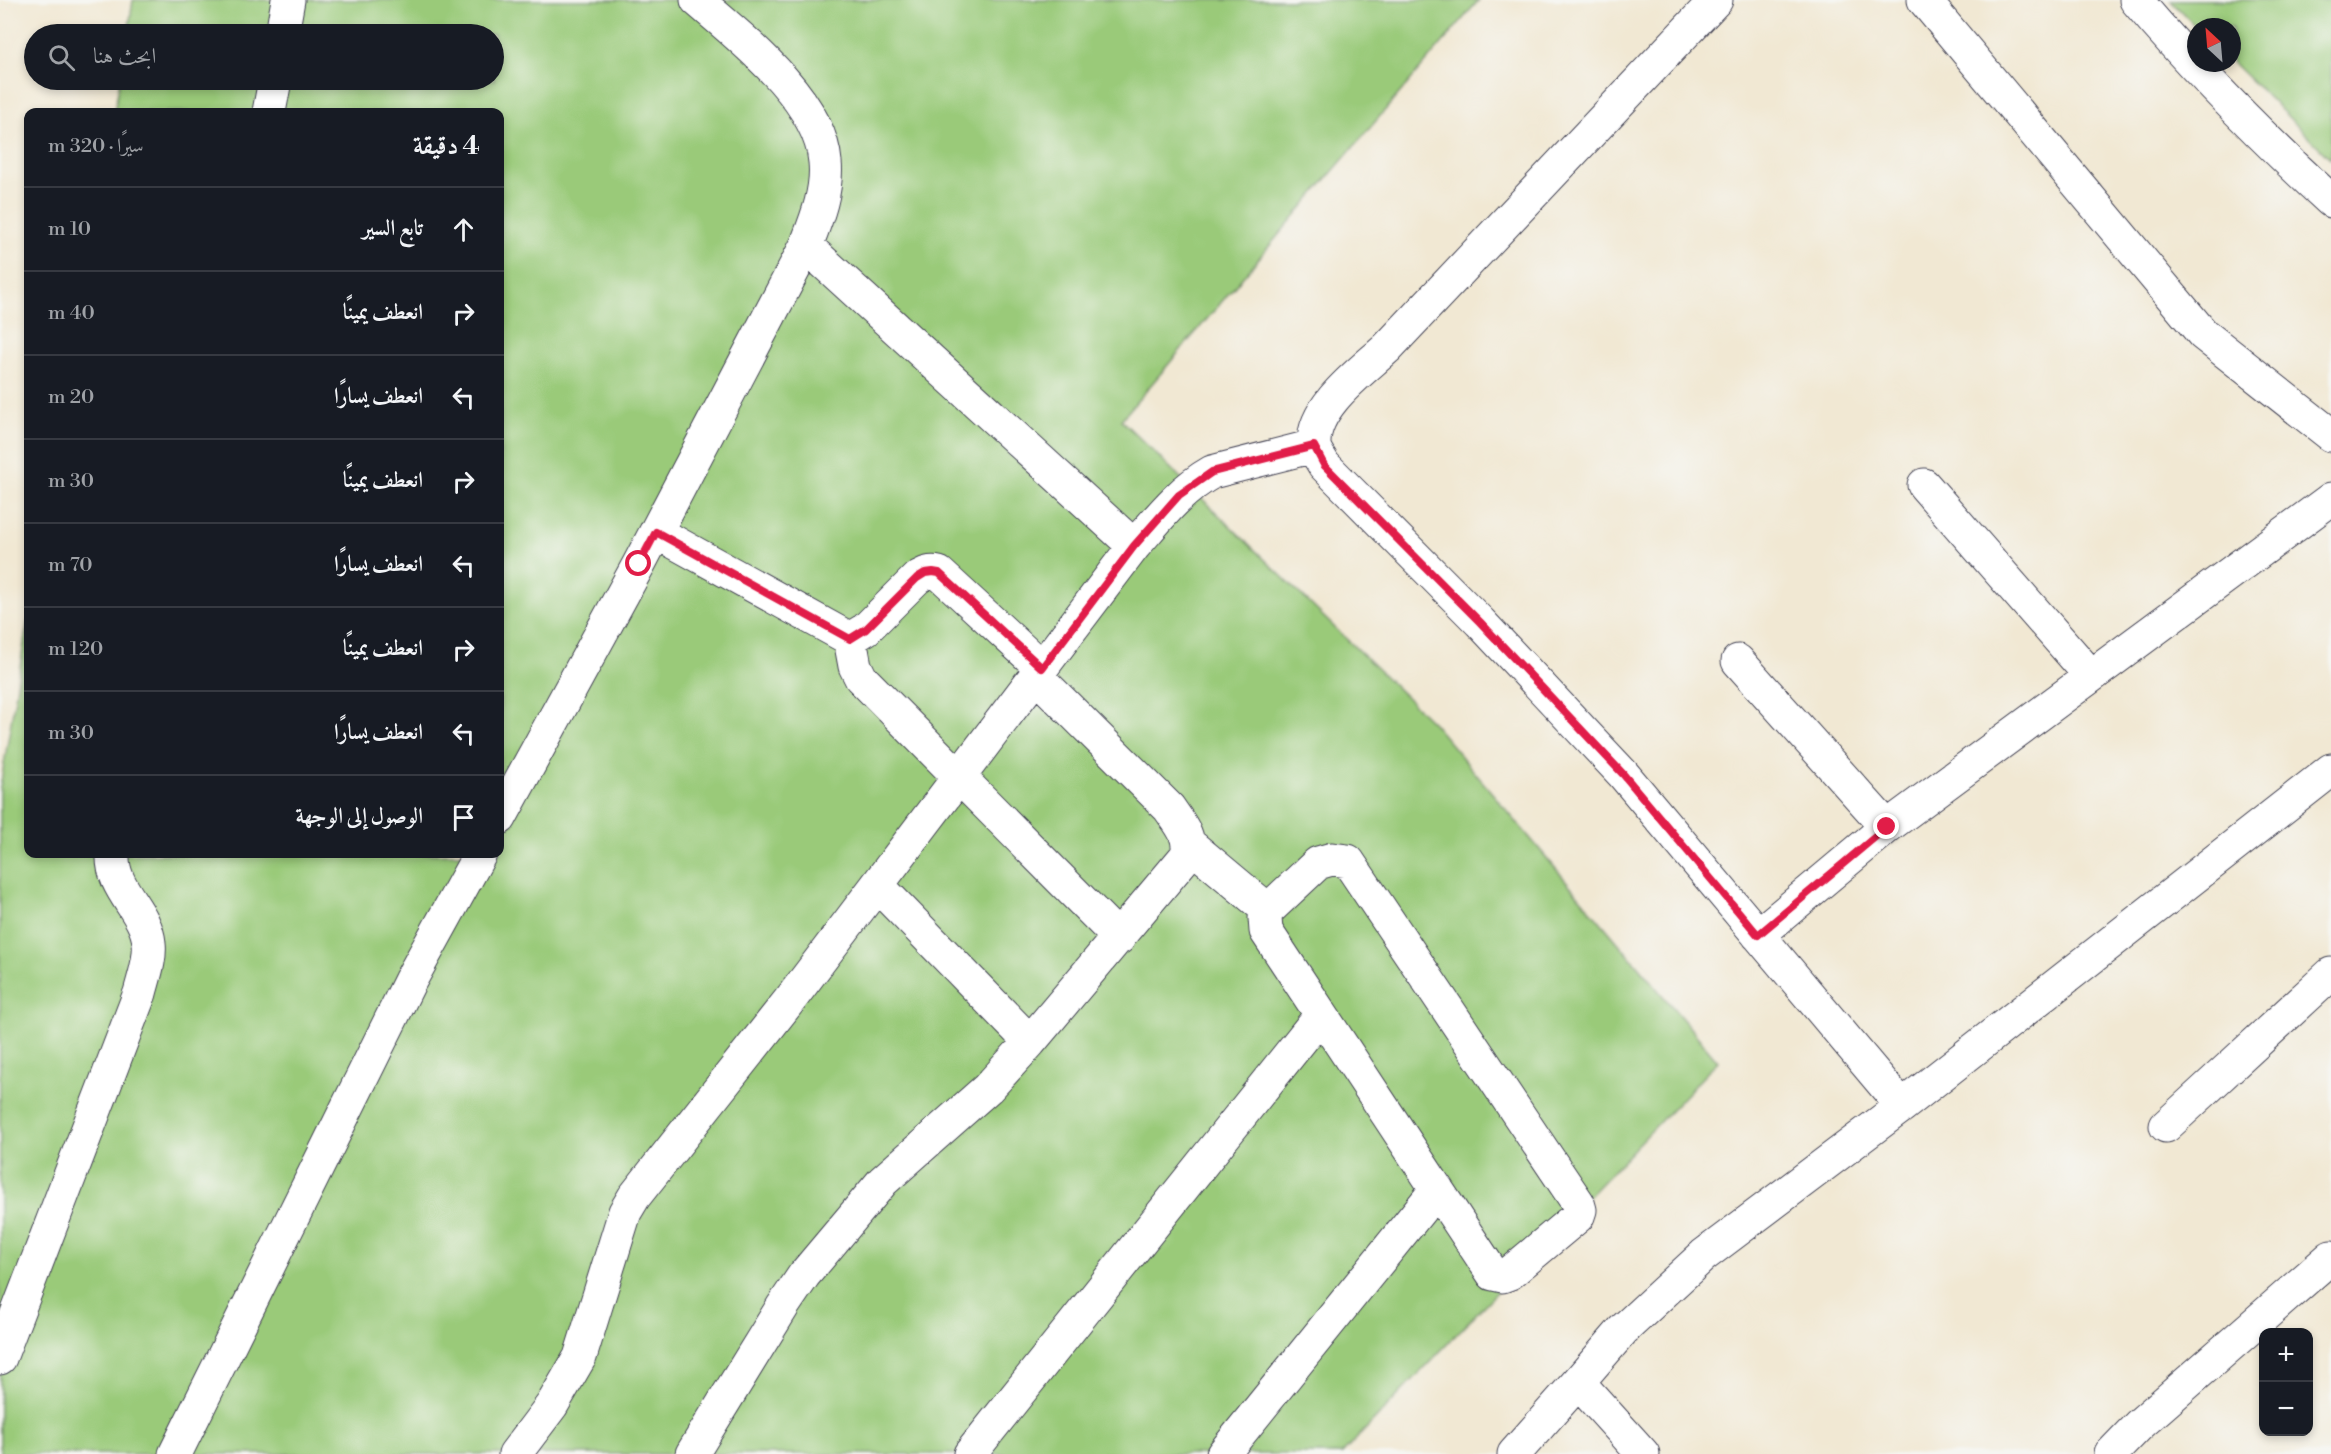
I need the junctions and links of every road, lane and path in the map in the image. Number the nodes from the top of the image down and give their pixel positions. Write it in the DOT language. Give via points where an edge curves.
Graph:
graph roads {
  1 [pos="288,0"];
  2 [pos="697,0"];
  3 [pos="1716,0"];
  4 [pos="1924,0"];
  5 [pos="2136,0"];
  6 [pos="284,24"];
  7 [pos="272,90"];
  8 [pos="270,108"];
  9 [pos="2331,201"];
  10 [pos="806,246"];
  11 [pos="2331,435"];
  12 [pos="1314,446"];
  13 [pos="1924,484"];
  14 [pos="2331,499"];
  15 [pos="656,532"];
  16 [pos="1134,546"];
  17 [pos="850,639"];
  18 [pos="1738,661"];
  19 [pos="1039,672"];
  20 [pos="2091,676"];
  21 [pos="2331,770"];
  22 [pos="957,776"];
  23 [pos="504,811"];
  24 [pos="1887,827"];
  25 [pos="1189,844"];
  26 [pos="113,858"];
  27 [pos="478,858"];
  28 [pos="878,885"];
  29 [pos="1268,910"];
  30 [pos="1758,935"];
  31 [pos="1119,938"];
  32 [pos="2331,974"];
  33 [pos="1321,1015"];
  34 [pos="1030,1042"];
  35 [pos="1902,1106"];
  36 [pos="2166,1126"];
  37 [pos="1437,1189"];
  38 [pos="2331,1257"];
  39 [pos="0,1358"];
  40 [pos="1578,1382"];
  41 [pos="175,1454"];
  42 [pos="515,1454"];
  43 [pos="692,1454"];
  44 [pos="970,1454"];
  45 [pos="1223,1454"];
  46 [pos="1514,1454"];
  47 [pos="1643,1454"];
  48 [pos="2111,1454"];
  1 -- 6 [label="street"];
  2 -- 10 [label="street" via="775,70 804,107 818,133 825,162 822,201"];
  3 -- 12 [label="street" via="1387,348 1336,395 1317,422"];
  4 -- 11 [label="street" via="2203,334"];
  5 -- 9 [label="street" via="2286,160"];
  7 -- 8 [label="street"];
  10 -- 15 [label="street"];
  10 -- 16 [label="street"];
  12 -- 16 [label="street" via="1212,472 1179,495"];
  12 -- 30 [label="street" via="1324,465 1623,774"];
  13 -- 20 [label="street"];
  14 -- 20 [label="street"];
  15 -- 17 [label="street"];
  15 -- 23 [label="street"];
  16 -- 19 [label="street"];
  17 -- 19 [label="street" via="866,629 917,578 939,573"];
  17 -- 22 [label="street" via="861,678"];
  18 -- 24 [label="street"];
  19 -- 22 [label="street"];
  19 -- 25 [label="street" via="1169,808"];
  20 -- 24 [label="street"];
  21 -- 35 [label="street"];
  22 -- 28 [label="street"];
  22 -- 31 [label="street"];
  24 -- 30 [label="street"];
  25 -- 29 [label="street"];
  25 -- 31 [label="street" via="1187,855"];
  26 -- 39 [label="street" via="120,886 144,925 149,941 148,960 140,993"];
  27 -- 41 [label="street" via="410,981"];
  28 -- 34 [label="street"];
  28 -- 42 [label="street" via="634,1197 580,1357 552,1405"];
  29 -- 33 [label="street" via="1266,931"];
  29 -- 37 [label="street" via="1318,863 1332,858 1348,861 1580,1210 1578,1216 1502,1276 1493,1274"];
  30 -- 35 [label="street"];
  31 -- 34 [label="street"];
  32 -- 36 [label="street"];
  33 -- 37 [label="street"];
  33 -- 44 [label="street"];
  34 -- 43 [label="street" via="988,1088 884,1180 804,1275"];
  35 -- 40 [label="street" via="1704,1255 1623,1330"];
  37 -- 45 [label="street"];
  38 -- 48 [label="street"];
  40 -- 46 [label="street"];
  40 -- 47 [label="street"];
}
